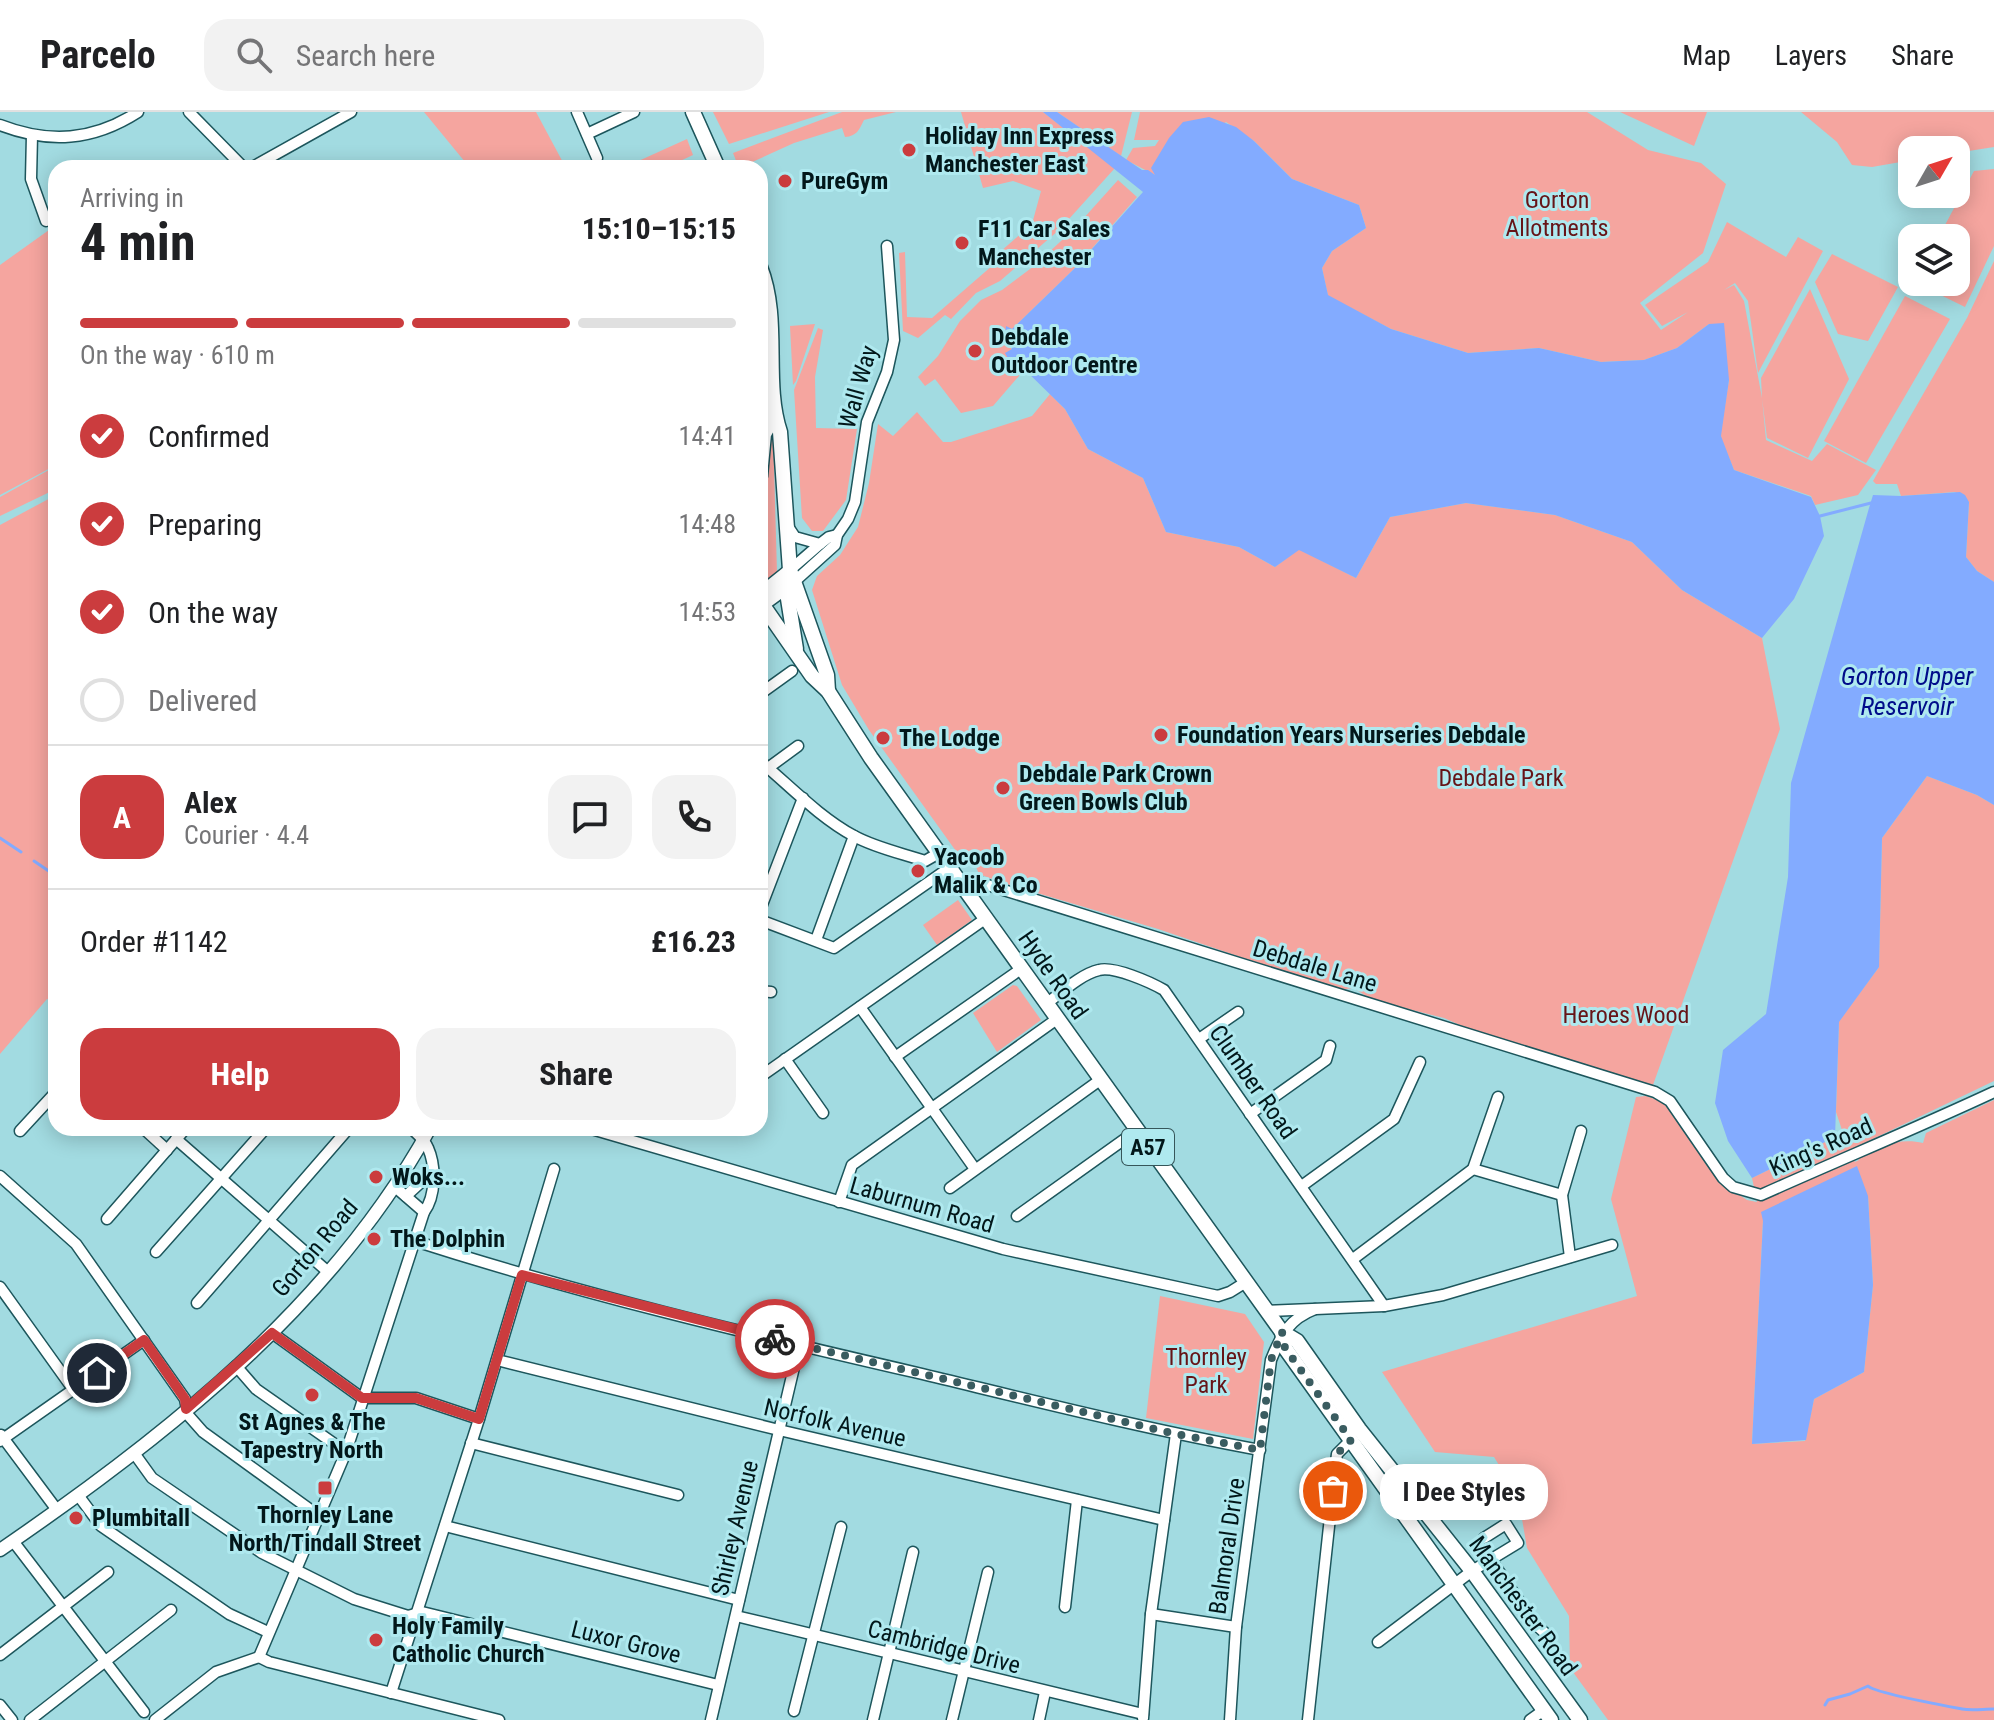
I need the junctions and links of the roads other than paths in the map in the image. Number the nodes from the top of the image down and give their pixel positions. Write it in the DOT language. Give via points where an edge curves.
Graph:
graph roads {
  1 [pos="138,112"];
  2 [pos="189,112"];
  3 [pos="351,112"];
  4 [pos="577,112"];
  5 [pos="634,112"];
  6 [pos="693,112"];
  7 [pos="0,125"];
  8 [pos="587,134"];
  9 [pos="32,135"];
  10 [pos="597,158"];
  11 [pos="236,160"];
  12 [pos="265,160"];
  13 [pos="714,160"];
  14 [pos="46,221"];
  15 [pos="887,246"];
  16 [pos="768,417"];
  17 [pos="793,535"];
  18 [pos="837,535"];
  19 [pos="820,544"];
  20 [pos="791,580"];
  21 [pos="768,597"];
  22 [pos="768,612"];
  23 [pos="797,654"];
  24 [pos="792,671"];
  25 [pos="768,688"];
  26 [pos="828,691"];
  27 [pos="798,746"];
  28 [pos="768,763"];
  29 [pos="768,768"];
  30 [pos="803,798"];
  31 [pos="854,836"];
  32 [pos="939,853"];
  33 [pos="949,868"];
  34 [pos="768,889"];
  35 [pos="966,891"];
  36 [pos="985,919"];
  37 [pos="768,923"];
  38 [pos="816,940"];
  39 [pos="1021,969"];
  40 [pos="1046,1004"];
  41 [pos="860,1007"];
  42 [pos="1238,1012"];
  43 [pos="1057,1019"];
  44 [pos="1199,1039"];
  45 [pos="1330,1046"];
  46 [pos="895,1057"];
  47 [pos="785,1059"];
  48 [pos="1420,1062"];
  49 [pos="768,1071"];
  50 [pos="1100,1080"];
  51 [pos="1655,1092"];
  52 [pos="1994,1092"];
  53 [pos="1498,1097"];
  54 [pos="48,1101"];
  55 [pos="931,1108"];
  56 [pos="823,1113"];
  57 [pos="1250,1114"];
  58 [pos="20,1131"];
  59 [pos="1136,1131"];
  60 [pos="1581,1131"];
  61 [pos="152,1136"];
  62 [pos="179,1136"];
  63 [pos="259,1136"];
  64 [pos="342,1136"];
  65 [pos="426,1136"];
  66 [pos="427,1136"];
  67 [pos="615,1136"];
  68 [pos="176,1139"];
  69 [pos="167,1150"];
  70 [pos="554,1169"];
  71 [pos="975,1169"];
  72 [pos="1473,1169"];
  73 [pos="433,1171"];
  74 [pos="0,1176"];
  75 [pos="220,1179"];
  76 [pos="1303,1185"];
  77 [pos="394,1186"];
  78 [pos="950,1188"];
  79 [pos="1562,1195"];
  80 [pos="406,1196"];
  81 [pos="839,1202"];
  82 [pos="424,1212"];
  83 [pos="1017,1216"];
  84 [pos="107,1219"];
  85 [pos="268,1220"];
  86 [pos="415,1241"];
  87 [pos="1612,1245"];
  88 [pos="156,1252"];
  89 [pos="1570,1257"];
  90 [pos="1353,1259"];
  91 [pos="327,1271"];
  92 [pos="522,1275"];
  93 [pos="1246,1282"];
  94 [pos="0,1287"];
  95 [pos="197,1303"];
  96 [pos="1384,1306"];
  97 [pos="1315,1309"];
  98 [pos="1267,1311"];
  99 [pos="1282,1332"];
  100 [pos="272,1333"];
  101 [pos="144,1340"];
  102 [pos="799,1346"];
  103 [pos="497,1360"];
  104 [pos="236,1366"];
  105 [pos="73,1389"];
  106 [pos="362,1398"];
  107 [pos="186,1409"];
  108 [pos="479,1419"];
  109 [pos="779,1430"];
  110 [pos="1176,1434"];
  111 [pos="1,1438"];
  112 [pos="1351,1440"];
  113 [pos="471,1443"];
  114 [pos="1260,1450"];
  115 [pos="346,1452"];
  116 [pos="134,1453"];
  117 [pos="78,1495"];
  118 [pos="678,1495"];
  119 [pos="1077,1500"];
  120 [pos="57,1510"];
  121 [pos="319,1516"];
  122 [pos="1164,1520"];
  123 [pos="445,1526"];
  124 [pos="841,1527"];
  125 [pos="1484,1538"];
  126 [pos="13,1541"];
  127 [pos="0,1550"];
  128 [pos="913,1552"];
  129 [pos="1491,1560"];
  130 [pos="296,1571"];
  131 [pos="1472,1571"];
  132 [pos="108,1572"];
  133 [pos="988,1572"];
  134 [pos="1456,1583"];
  135 [pos="739,1600"];
  136 [pos="63,1607"];
  137 [pos="1065,1607"];
  138 [pos="171,1610"];
  139 [pos="416,1614"];
  140 [pos="1151,1614"];
  141 [pos="736,1616"];
  142 [pos="1236,1627"];
  143 [pos="268,1632"];
  144 [pos="1545,1633"];
  145 [pos="814,1637"];
  146 [pos="1378,1642"];
  147 [pos="888,1654"];
  148 [pos="0,1655"];
  149 [pos="259,1657"];
  150 [pos="105,1661"];
  151 [pos="963,1671"];
  152 [pos="718,1685"];
  153 [pos="1045,1692"];
  154 [pos="391,1693"];
  155 [pos="0,1705"];
  156 [pos="794,1711"];
  157 [pos="144,1712"];
  158 [pos="1548,1715"];
  159 [pos="1143,1717"];
  160 [pos="12,1720"];
  161 [pos="30,1720"];
  162 [pos="155,1720"];
  163 [pos="499,1720"];
  164 [pos="711,1720"];
  165 [pos="873,1720"];
  166 [pos="952,1720"];
  167 [pos="1039,1720"];
  168 [pos="1230,1720"];
  169 [pos="1308,1720"];
  170 [pos="1530,1720"];
  171 [pos="1580,1720"];
  1 -- 9 [label="street" via="89,134 60,139"];
  2 -- 11 [label="street"];
  3 -- 12 [label="street"];
  4 -- 8 [label="street"];
  5 -- 8 [label="street"];
  6 -- 13 [label="highway"];
  7 -- 9 [label="street"];
  8 -- 10 [label="street"];
  9 -- 14 [label="street" via="31,179"];
  15 -- 18 [label="street, Wall Way" via="894,340 867,422 855,502"];
  16 -- 17 [label="highway, Hyde Road / A57" via="780,432"];
  17 -- 19 [label="street"];
  17 -- 20 [label="highway, Hyde Road / A57"];
  18 -- 19 [label="street, Wall Way"];
  18 -- 20 [label="street, Wall Way" via="835,545"];
  19 -- 20 [label="street, Wall Way"];
  20 -- 21 [label="main road, Wall Way"];
  20 -- 23 [label="highway, A57"];
  20 -- 26 [label="highway, Hyde Road / A57" via="827,675"];
  22 -- 23 [label="highway, Hyde Road / A57"];
  23 -- 26 [label="highway, Hyde Road / A57"];
  24 -- 25 [label="street"];
  26 -- 32 [label="highway, Hyde Road / A57"];
  27 -- 28 [label="street"];
  29 -- 30 [label="street"];
  30 -- 31 [label="street"];
  30 -- 34 [label="street"];
  31 -- 32 [label="street" via="925,861"];
  31 -- 38 [label="street"];
  32 -- 33 [label="highway, Hyde Road / A57"];
  33 -- 35 [label="highway, Hyde Road / A57"];
  33 -- 38 [label="street" via="834,948"];
  35 -- 36 [label="highway, Hyde Road / A57"];
  35 -- 51 [label="street, Debdale Lane" via="981,883"];
  36 -- 39 [label="highway, Hyde Road / A57"];
  36 -- 41 [label="street"];
  37 -- 38 [label="street"];
  39 -- 40 [label="highway, Hyde Road / A57"];
  39 -- 46 [label="street"];
  40 -- 43 [label="highway, Hyde Road / A57"];
  40 -- 44 [label="street, Clumber Road" via="1093,972 1115,971 1164,990"];
  41 -- 46 [label="street"];
  41 -- 47 [label="street"];
  42 -- 44 [label="street"];
  43 -- 50 [label="highway, Hyde Road / A57"];
  43 -- 55 [label="street"];
  44 -- 57 [label="street, Clumber Road"];
  45 -- 57 [label="street" via="1326,1060"];
  46 -- 55 [label="street"];
  47 -- 49 [label="street"];
  47 -- 56 [label="street"];
  48 -- 76 [label="street" via="1394,1119"];
  50 -- 59 [label="highway, Hyde Road / A57"];
  50 -- 71 [label="street"];
  51 -- 52 [label="street, King's Road" via="1670,1101 1723,1178 1733,1187 1761,1195"];
  53 -- 72 [label="street"];
  54 -- 58 [label="street"];
  55 -- 71 [label="street"];
  55 -- 81 [label="street" via="852,1165"];
  57 -- 76 [label="street, Clumber Road"];
  59 -- 83 [label="street"];
  59 -- 93 [label="highway, Hyde Road / A57"];
  60 -- 79 [label="street"];
  61 -- 69 [label="street"];
  62 -- 68 [label="street"];
  63 -- 75 [label="street"];
  64 -- 85 [label="street"];
  65 -- 77 [label="main road, Gorton Road"];
  66 -- 73 [label="street"];
  67 -- 81 [label="street, Laburnum Road"];
  68 -- 69 [label="street"];
  68 -- 75 [label="street"];
  69 -- 84 [label="street"];
  70 -- 92 [label="street"];
  71 -- 78 [label="street"];
  72 -- 79 [label="street"];
  72 -- 90 [label="street"];
  73 -- 80 [label="street"];
  73 -- 82 [label="street"];
  74 -- 101 [label="street" via="76,1244"];
  75 -- 85 [label="street"];
  75 -- 88 [label="street"];
  76 -- 90 [label="street, Clumber Road"];
  77 -- 80 [label="street"];
  77 -- 91 [label="main road, Gorton Road"];
  79 -- 89 [label="street"];
  80 -- 82 [label="street"];
  81 -- 93 [label="street, Laburnum Road" via="1003,1249 1218,1296"];
  82 -- 86 [label="street"];
  85 -- 91 [label="street"];
  85 -- 95 [label="street"];
  86 -- 92 [label="street"];
  86 -- 106 [label="street"];
  87 -- 89 [label="street"];
  89 -- 96 [label="street" via="1443,1295"];
  90 -- 96 [label="street, Clumber Road"];
  91 -- 100 [label="main road, Gorton Road"];
  92 -- 102 [label="street"];
  92 -- 103 [label="street"];
  93 -- 98 [label="highway, Manchester Road / A57"];
  94 -- 105 [label="street"];
  96 -- 97 [label="street"];
  97 -- 98 [label="street"];
  97 -- 99 [label="street" via="1299,1315"];
  98 -- 99 [label="highway, Manchester Road / A57"];
  99 -- 112 [label="highway, Manchester Road / A57" via="1285,1348"];
  99 -- 114 [label="street, Balmoral Drive" via="1271,1360"];
  99 -- 131 [label="highway, Manchester Road / A57" via="1297,1341"];
  100 -- 104 [label="main road, Gorton Road"];
  100 -- 106 [label="street"];
  101 -- 105 [label="street"];
  101 -- 107 [label="street" via="185,1399"];
  102 -- 109 [label="street, Shirley Avenue"];
  102 -- 110 [label="street"];
  103 -- 108 [label="street"];
  103 -- 109 [label="street, Norfolk Avenue"];
  104 -- 107 [label="main road, Gorton Road"];
  104 -- 115 [label="street" via="256,1389"];
  105 -- 111 [label="street"];
  106 -- 108 [label="street" via="416,1398"];
  106 -- 115 [label="street"];
  107 -- 116 [label="main road, Gorton Road"];
  107 -- 121 [label="street" via="203,1432"];
  108 -- 113 [label="street"];
  109 -- 119 [label="street, Norfolk Avenue"];
  109 -- 135 [label="street, Shirley Avenue"];
  110 -- 114 [label="street"];
  110 -- 122 [label="street"];
  111 -- 120 [label="street"];
  112 -- 134 [label="highway, Manchester Road / A57"];
  112 -- 169 [label="street" via="1337,1454"];
  113 -- 118 [label="street"];
  113 -- 123 [label="street"];
  114 -- 142 [label="street, Balmoral Drive"];
  115 -- 121 [label="street"];
  116 -- 117 [label="main road, Gorton Road"];
  116 -- 130 [label="street, Luxor Grove" via="152,1478"];
  117 -- 120 [label="main road, Gorton Road"];
  117 -- 143 [label="street" via="101,1526 229,1614"];
  119 -- 122 [label="street, Norfolk Avenue"];
  119 -- 137 [label="street"];
  120 -- 126 [label="main road, Gorton Road"];
  121 -- 130 [label="street"];
  122 -- 140 [label="street"];
  123 -- 135 [label="street"];
  123 -- 139 [label="street"];
  124 -- 145 [label="street"];
  125 -- 129 [label="street" via="1506,1524 1518,1543"];
  126 -- 127 [label="main road, Gorton Road"];
  126 -- 136 [label="street"];
  128 -- 147 [label="street"];
  129 -- 131 [label="street"];
  129 -- 144 [label="street"];
  130 -- 139 [label="street, Luxor Grove" via="354,1599"];
  130 -- 143 [label="street"];
  131 -- 134 [label="street"];
  131 -- 171 [label="highway, Manchester Road / A57"];
  132 -- 136 [label="street"];
  133 -- 151 [label="street"];
  134 -- 146 [label="street"];
  134 -- 158 [label="highway, Manchester Road / A57"];
  135 -- 141 [label="street, Shirley Avenue"];
  136 -- 148 [label="street"];
  136 -- 150 [label="street"];
  138 -- 150 [label="street"];
  139 -- 152 [label="street, Luxor Grove"];
  139 -- 154 [label="street"];
  140 -- 142 [label="street"];
  140 -- 159 [label="street"];
  141 -- 145 [label="street, Cambridge Drive"];
  141 -- 152 [label="street, Shirley Avenue"];
  142 -- 168 [label="street, Balmoral Drive"];
  143 -- 149 [label="street"];
  145 -- 147 [label="street, Cambridge Drive"];
  145 -- 156 [label="street"];
  147 -- 151 [label="street, Cambridge Drive"];
  147 -- 165 [label="street"];
  149 -- 154 [label="street"];
  149 -- 162 [label="street" via="216,1672"];
  150 -- 157 [label="street"];
  150 -- 161 [label="street"];
  151 -- 153 [label="street, Cambridge Drive"];
  151 -- 166 [label="street"];
  152 -- 164 [label="street, Shirley Avenue"];
  153 -- 159 [label="street, Cambridge Drive"];
  153 -- 167 [label="street"];
  154 -- 163 [label="street"];
  155 -- 160 [label="street"];
  158 -- 170 [label="street"];
}
